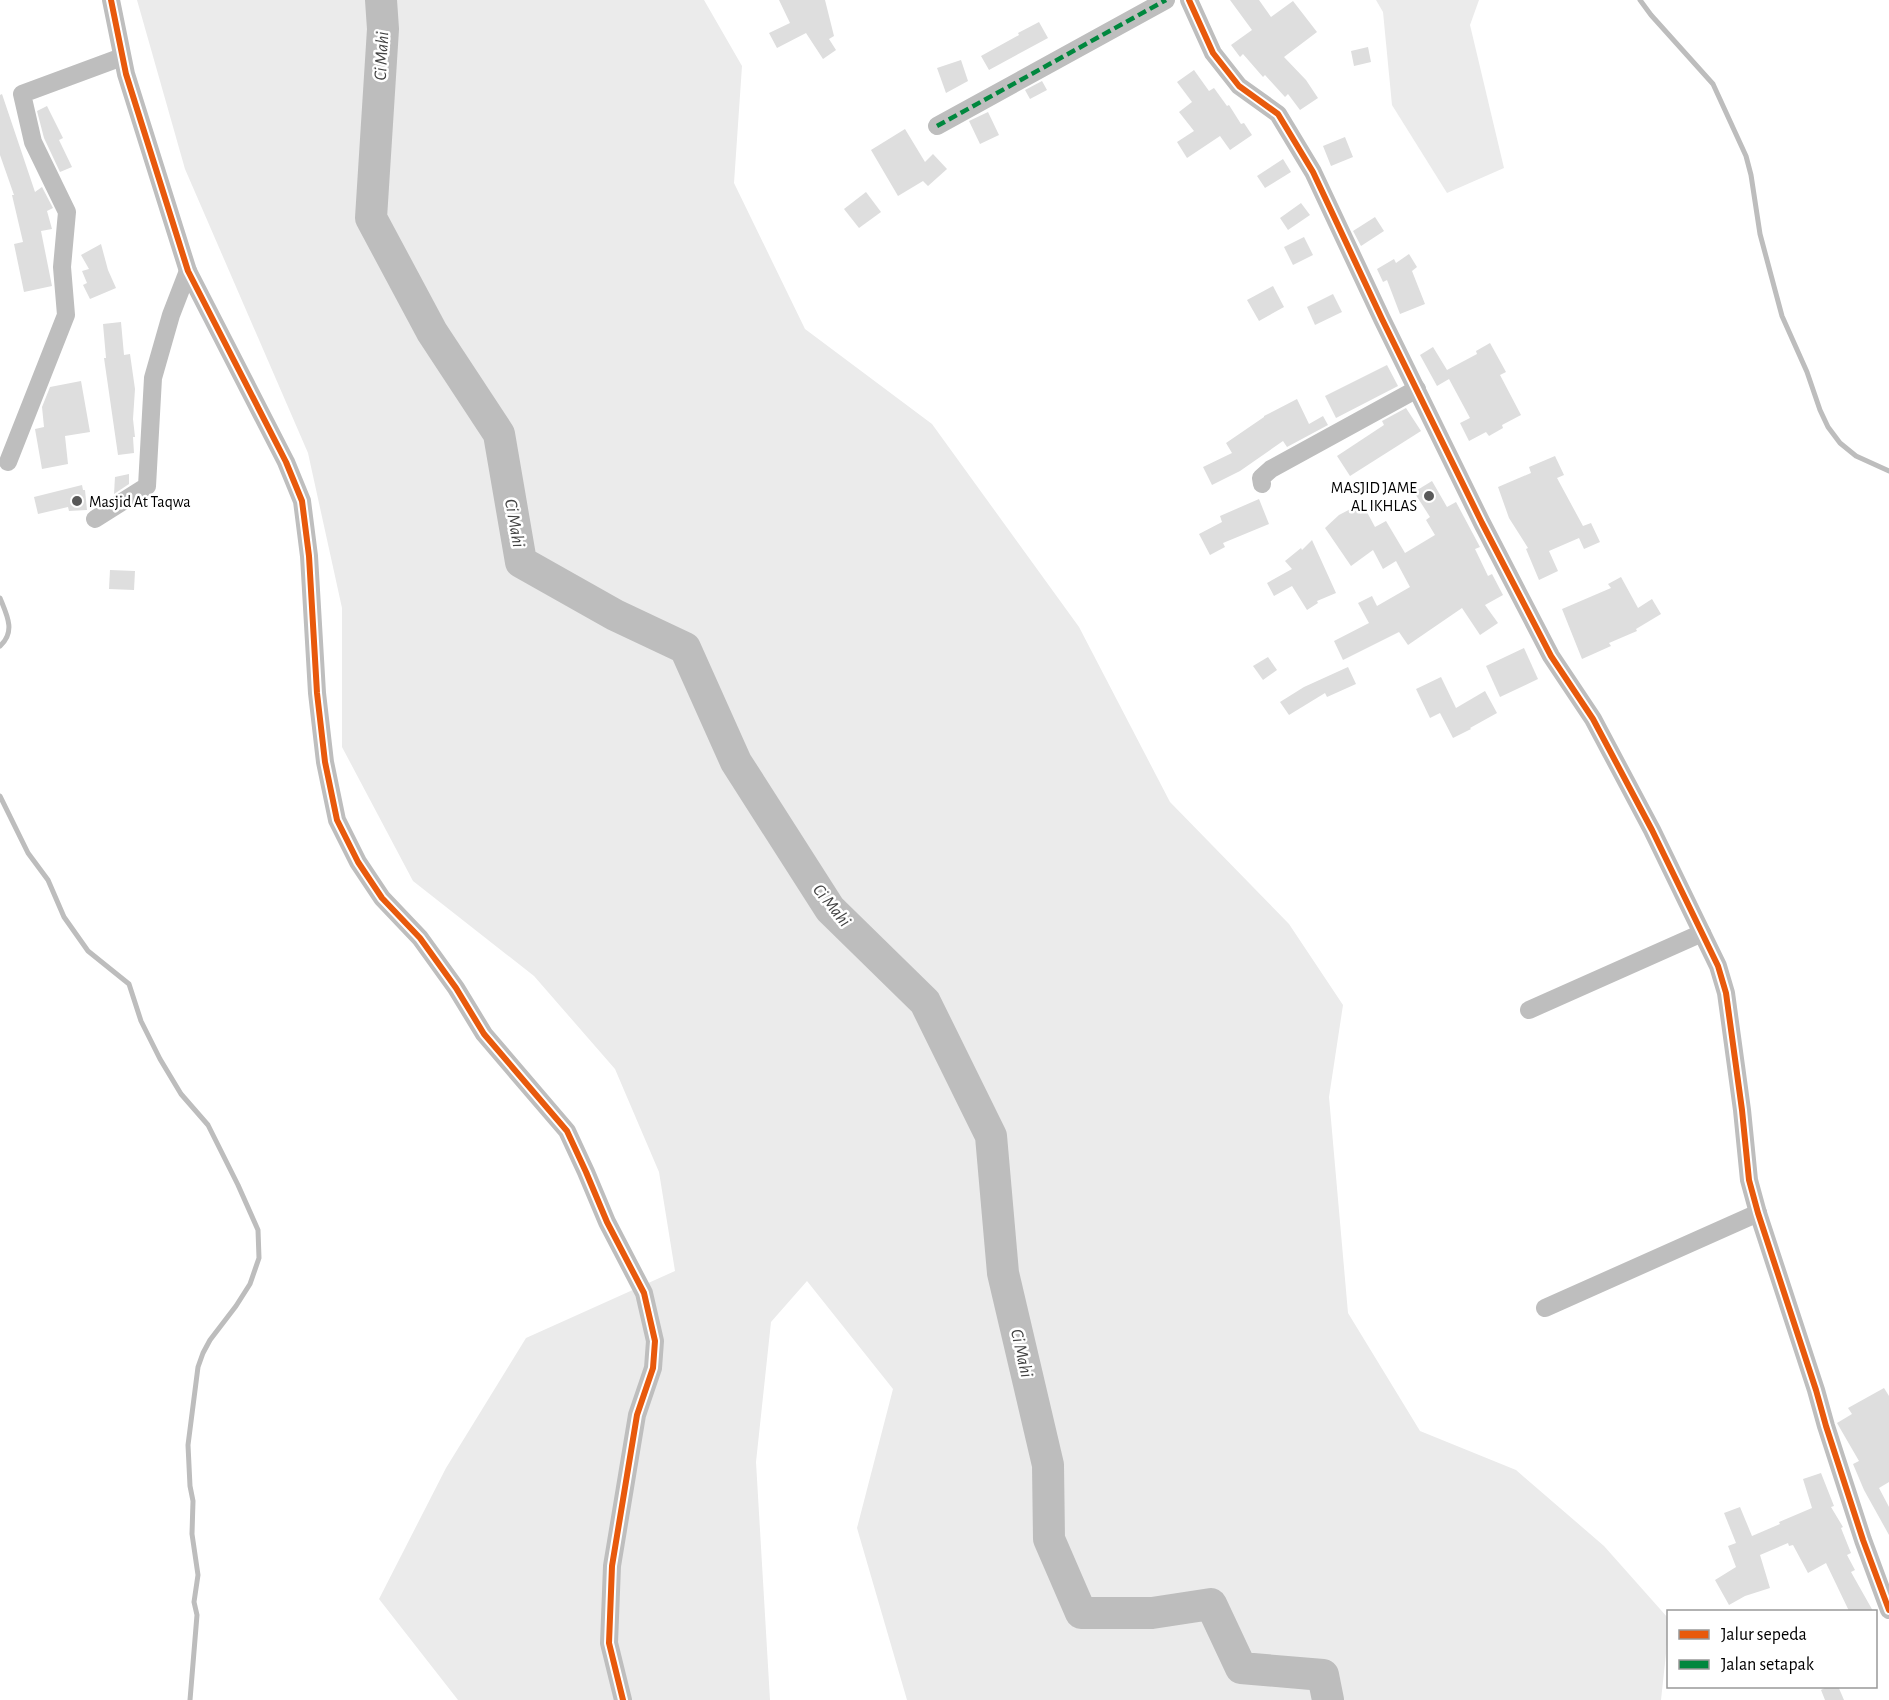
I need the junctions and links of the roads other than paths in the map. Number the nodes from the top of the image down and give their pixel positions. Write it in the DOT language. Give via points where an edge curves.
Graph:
graph roads {
  1 [pos="111,0"];
  2 [pos="1166,0"];
  3 [pos="1189,0"];
  4 [pos="122,57"];
  5 [pos="937,126"];
  6 [pos="188,271"];
  7 [pos="1417,388"];
  8 [pos="8,462"];
  9 [pos="1262,484"];
  10 [pos="95,519"];
  11 [pos="1702,933"];
  12 [pos="1529,1010"];
  13 [pos="1758,1213"];
  14 [pos="1545,1308"];
  15 [pos="1889,1610"];
  16 [pos="623,1700"];
  1 -- 4 [label="street"];
  2 -- 5 [label="street"];
  3 -- 7 [label="street" via="1213,53 1239,86 1278,114 1313,172"];
  4 -- 6 [label="street"];
  4 -- 8 [label="street" via="22,94 33,142 68,212 62,267 66,315"];
  6 -- 10 [label="street" via="153,378 147,486"];
  6 -- 16 [label="street" via="278,445 302,501 317,693 337,819 358,862 382,898 420,938 484,1034 567,1131 644,1293 655,1341 653,1368 637,1415 612,1566 609,1642"];
  7 -- 9 [label="street" via="1271,469 1261,478"];
  7 -- 11 [label="street" via="1551,656 1593,719"];
  11 -- 12 [label="street"];
  11 -- 13 [label="street" via="1726,993 1749,1180"];
  13 -- 14 [label="street"];
  13 -- 15 [label="street" via="1856,1520"];
}
